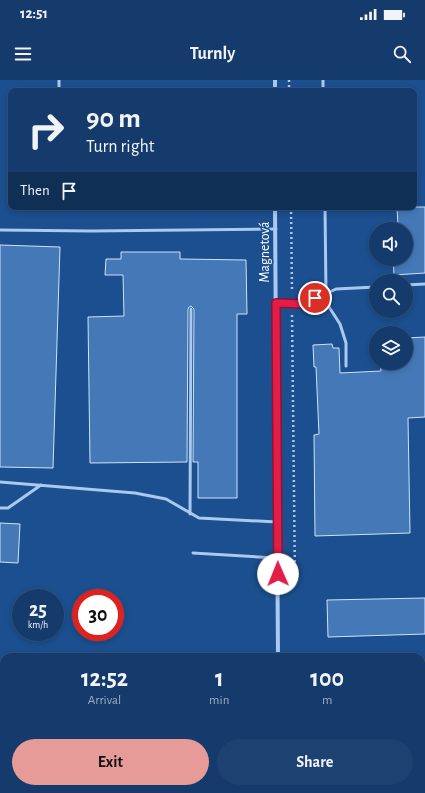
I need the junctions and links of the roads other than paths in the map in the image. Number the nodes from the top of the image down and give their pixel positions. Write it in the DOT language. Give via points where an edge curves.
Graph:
graph roads {
  1 [pos="275,210"];
  2 [pos="325,210"];
  3 [pos="276,229"];
  4 [pos="0,230"];
  5 [pos="425,284"];
  6 [pos="413,285"];
  7 [pos="369,287"];
  8 [pos="326,293"];
  9 [pos="276,303"];
  10 [pos="191,310"];
  11 [pos="346,366"];
  12 [pos="0,482"];
  13 [pos="41,485"];
  14 [pos="0,508"];
  15 [pos="190,514"];
  16 [pos="278,522"];
  17 [pos="194,553"];
  18 [pos="277,558"];
  19 [pos="278,653"];
  1 -- 3 [label="street, Magnetová"];
  2 -- 8 [label="lane"];
  3 -- 4 [label="lane"];
  3 -- 9 [label="street, Magnetová"];
  5 -- 6 [label="lane"];
  7 -- 8 [label="lane" via="336,289"];
  8 -- 9 [label="lane" via="304,304"];
  8 -- 11 [label="lane" via="328,308 340,324 346,343"];
  9 -- 16 [label="street, Magnetová"];
  10 -- 15 [label="lane"];
  12 -- 13 [label="lane"];
  13 -- 14 [label="lane" via="8,508"];
  13 -- 15 [label="lane" via="135,493 166,499"];
  15 -- 16 [label="lane" via="199,518"];
  16 -- 18 [label="street, Magnetová"];
  17 -- 18 [label="lane"];
  18 -- 19 [label="street, Magnetová"];
}
